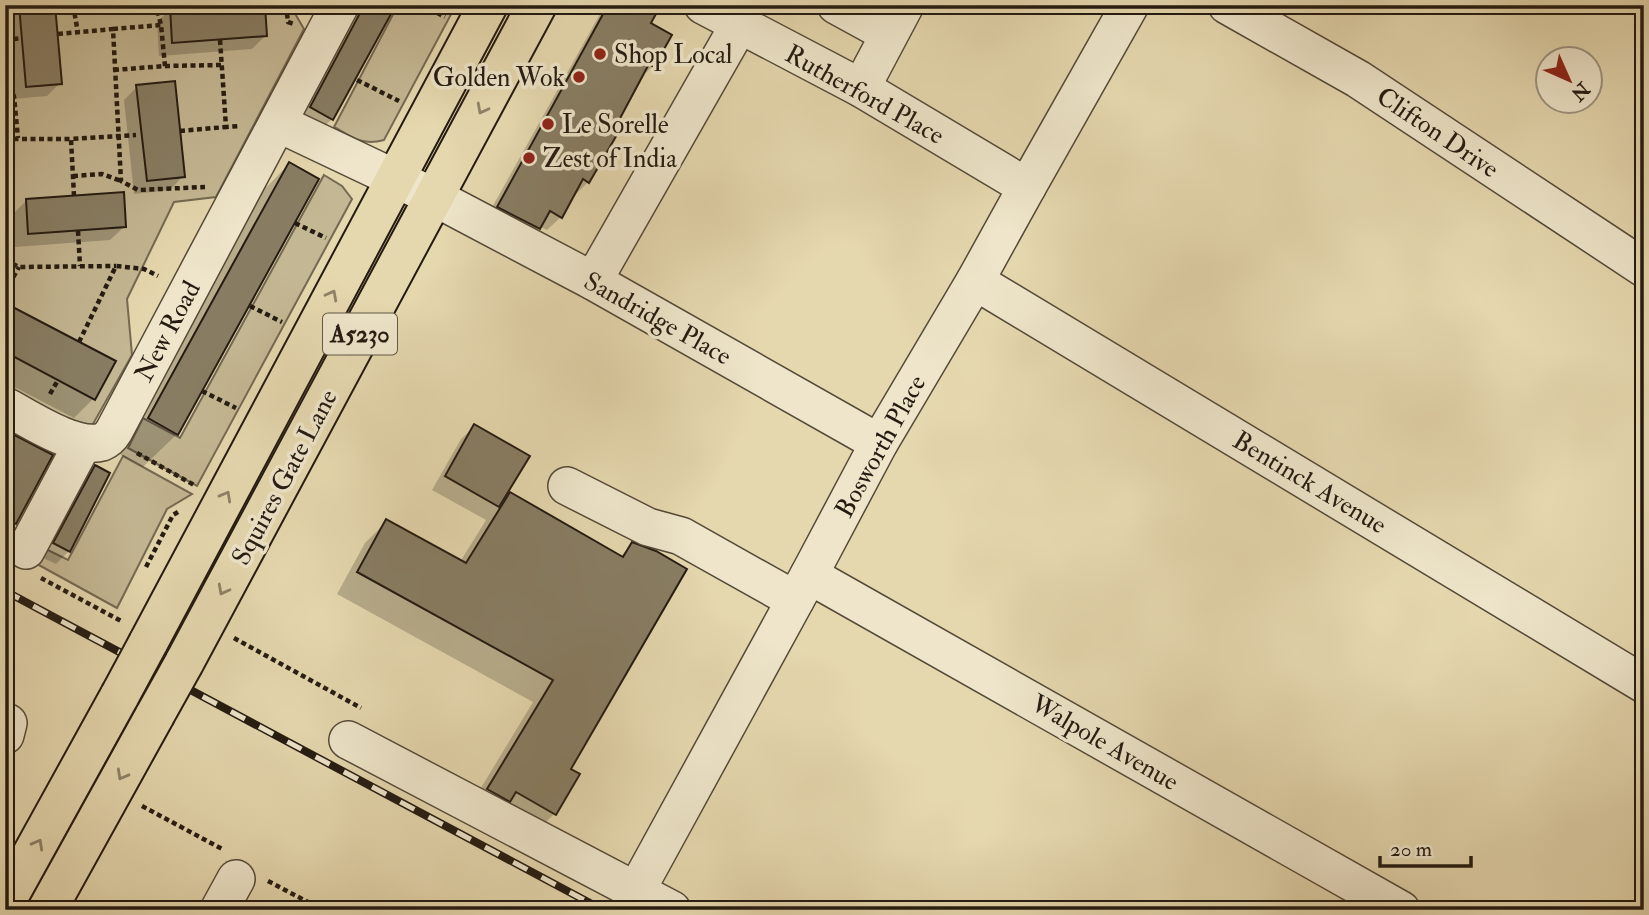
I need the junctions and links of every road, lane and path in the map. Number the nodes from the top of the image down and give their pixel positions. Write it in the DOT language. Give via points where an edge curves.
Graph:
graph roads {
  1 [pos="73,5"];
  2 [pos="156,5"];
  3 [pos="340,5"];
  4 [pos="488,5"];
  5 [pos="537,5"];
  6 [pos="702,5"];
  7 [pos="836,5"];
  8 [pos="1130,5"];
  9 [pos="1227,5"];
  10 [pos="897,20"];
  11 [pos="162,25"];
  12 [pos="739,25"];
  13 [pos="113,29"];
  14 [pos="78,33"];
  15 [pos="58,34"];
  16 [pos="22,38"];
  17 [pos="5,40"];
  18 [pos="220,40"];
  19 [pos="223,65"];
  20 [pos="165,66"];
  21 [pos="114,70"];
  22 [pos="5,79"];
  23 [pos="357,80"];
  24 [pos="860,88"];
  25 [pos="429,115"];
  26 [pos="226,127"];
  27 [pos="180,131"];
  28 [pos="273,132"];
  29 [pos="136,135"];
  30 [pos="118,136"];
  31 [pos="18,138"];
  32 [pos="5,139"];
  33 [pos="72,139"];
  34 [pos="73,176"];
  35 [pos="394,180"];
  36 [pos="121,181"];
  37 [pos="1027,187"];
  38 [pos="74,196"];
  39 [pos="239,196"];
  40 [pos="434,197"];
  41 [pos="78,231"];
  42 [pos="5,260"];
  43 [pos="80,266"];
  44 [pos="116,266"];
  45 [pos="19,267"];
  46 [pos="1644,268"];
  47 [pos="593,281"];
  48 [pos="975,281"];
  49 [pos="5,292"];
  50 [pos="188,292"];
  51 [pos="79,342"];
  52 [pos="202,391"];
  53 [pos="5,405"];
  54 [pos="239,409"];
  55 [pos="83,443"];
  56 [pos="879,443"];
  57 [pos="128,448"];
  58 [pos="197,486"];
  59 [pos="567,486"];
  60 [pos="33,564"];
  61 [pos="802,587"];
  62 [pos="134,632"];
  63 [pos="234,638"];
  64 [pos="1644,684"];
  65 [pos="348,740"];
  66 [pos="144,807"];
  67 [pos="203,838"];
  68 [pos="636,891"];
  69 [pos="227,895"];
  70 [pos="5,903"];
  71 [pos="47,910"];
  72 [pos="323,910"];
  73 [pos="672,910"];
  74 [pos="1401,910"];
  1 -- 14 [label="path"];
  2 -- 11 [label="path"];
  3 -- 28 [label="street, New Road"];
  4 -- 25 [label="main road, Squires Gate Lane / A5230"];
  5 -- 40 [label="main road, Squires Gate Lane / A5230, one-way"];
  6 -- 12 [label="street, Rutherford Place"];
  7 -- 10 [label="street"];
  8 -- 37 [label="street, Bosworth Place"];
  9 -- 46 [label="street, Clifton Drive" via="1358,79"];
  10 -- 24 [label="street"];
  11 -- 13 [label="path"];
  11 -- 20 [label="path"];
  12 -- 24 [label="street, Rutherford Place"];
  12 -- 47 [label="street"];
  13 -- 14 [label="path"];
  13 -- 21 [label="path"];
  14 -- 15 [label="path"];
  16 -- 17 [label="path"];
  18 -- 19 [label="path"];
  19 -- 20 [label="path"];
  19 -- 26 [label="path"];
  20 -- 21 [label="path"];
  21 -- 30 [label="path"];
  22 -- 31 [label="path" via="14,96"];
  23 -- 25 [label="path"];
  24 -- 37 [label="street, Rutherford Place"];
  25 -- 35 [label="main road, Squires Gate Lane / A5230"];
  26 -- 27 [label="path"];
  26 -- 28 [label="path"];
  28 -- 35 [label="street"];
  28 -- 39 [label="street, New Road"];
  29 -- 30 [label="path"];
  30 -- 33 [label="path"];
  30 -- 36 [label="path"];
  31 -- 32 [label="path"];
  31 -- 33 [label="path"];
  33 -- 34 [label="path"];
  34 -- 36 [label="path" via="102,174"];
  34 -- 38 [label="path"];
  35 -- 40 [label="street, Sandridge Place"];
  62 -- 35 [label="main road, Squires Gate Lane / A5230, one-way"];
  36 -- 39 [label="path" via="138,190 221,187"];
  37 -- 48 [label="street, Bosworth Place"];
  39 -- 50 [label="street, New Road"];
  40 -- 47 [label="street, Sandridge Place"];
  40 -- 71 [label="main road, Squires Gate Lane / A5230, one-way, bridge"];
  41 -- 43 [label="path"];
  42 -- 45 [label="path"];
  43 -- 44 [label="path"];
  43 -- 45 [label="path"];
  44 -- 50 [label="path" via="144,269"];
  44 -- 51 [label="path"];
  45 -- 49 [label="path"];
  47 -- 56 [label="street, Sandridge Place"];
  48 -- 56 [label="street, Bosworth Place"];
  48 -- 64 [label="street, Bentinck Avenue"];
  50 -- 55 [label="street, New Road" via="114,431 101,442"];
  52 -- 54 [label="path"];
  53 -- 55 [label="street"];
  55 -- 60 [label="street"];
  56 -- 61 [label="street, Bosworth Place"];
  57 -- 58 [label="path"];
  59 -- 61 [label="street, Walpole Avenue" via="648,527 681,536"];
  60 -- 62 [label="path"];
  61 -- 68 [label="street, Bosworth Place"];
  61 -- 74 [label="street, Walpole Avenue"];
  70 -- 62 [label="main road, Squires Gate Lane / A5230, one-way, bridge" via="120,695"];
  63 -- 65 [label="path" via="365,709"];
  65 -- 68 [label="street"];
  66 -- 67 [label="path"];
  68 -- 73 [label="street"];
  69 -- 72 [label="path" via="242,867"];
}
